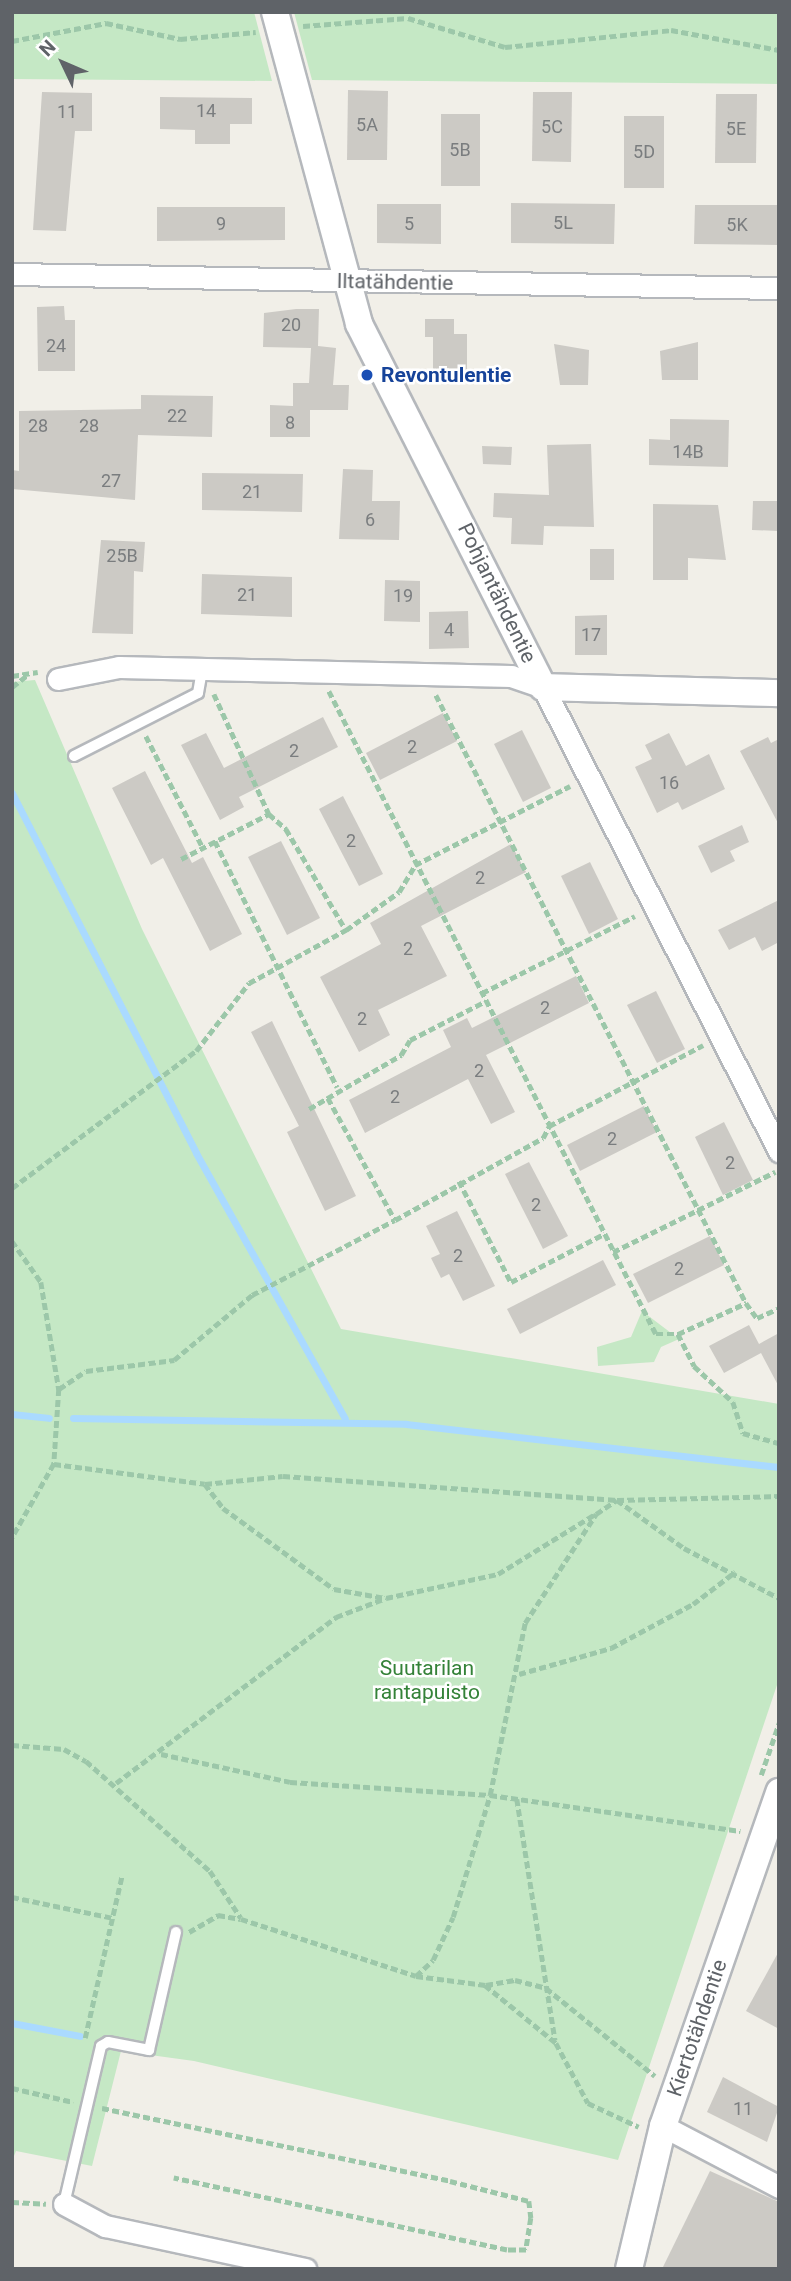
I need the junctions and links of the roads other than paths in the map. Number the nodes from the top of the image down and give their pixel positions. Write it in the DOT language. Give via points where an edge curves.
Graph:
graph roads {
  1 [pos="277,20"];
  2 [pos="12,274"];
  3 [pos="344,281"];
  4 [pos="779,288"];
  5 [pos="206,678"];
  6 [pos="58,679"];
  7 [pos="543,687"];
  8 [pos="779,693"];
  9 [pos="74,757"];
  10 [pos="779,1151"];
  11 [pos="778,1798"];
  12 [pos="176,1932"];
  13 [pos="651,2127"];
  14 [pos="779,2188"];
  15 [pos="64,2204"];
  16 [pos="305,2269"];
  17 [pos="629,2269"];
  1 -- 3 [label="street, Pohjantähdentie"];
  2 -- 3 [label="street, Iltatähdentie"];
  3 -- 4 [label="street, Iltatähdentie"];
  3 -- 7 [label="street, Pohjantähdentie" via="359,324"];
  5 -- 6 [label="street" via="119,667"];
  5 -- 7 [label="street" via="511,676"];
  5 -- 9 [label="lane" via="198,693"];
  7 -- 8 [label="street"];
  7 -- 10 [label="street, Pohjantähdentie"];
  11 -- 13 [label="street, Kiertotähdentie"];
  12 -- 15 [label="lane" via="149,2050 108,2042 101,2046"];
  13 -- 14 [label="street"];
  13 -- 17 [label="street, Kiertotähdentie"];
  15 -- 16 [label="street" via="104,2226"];
}
